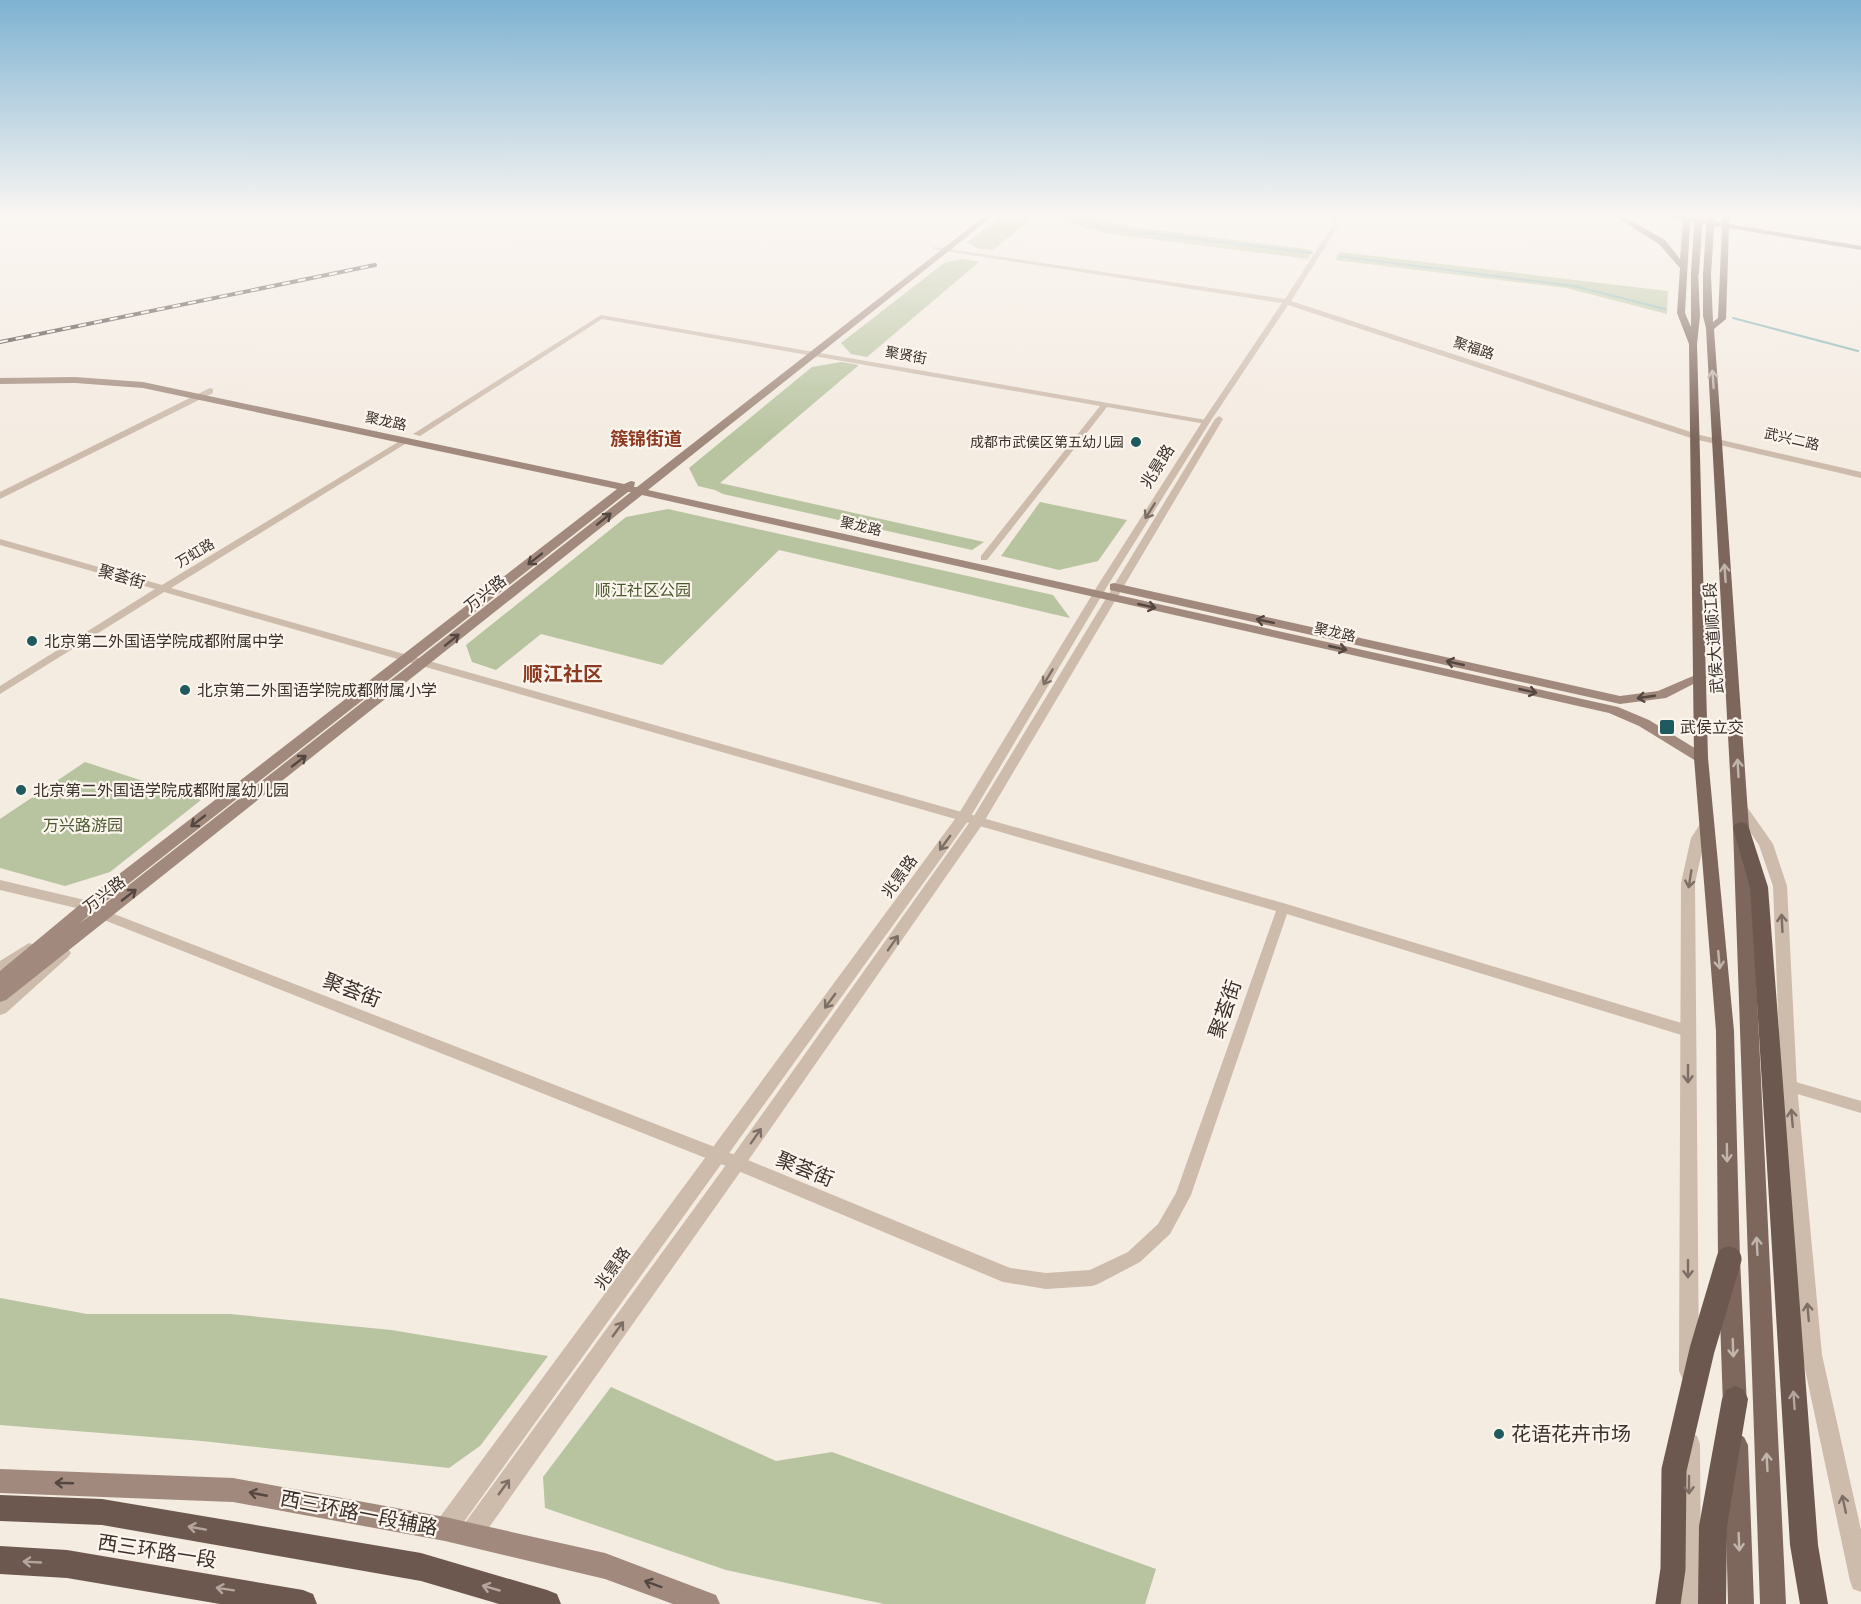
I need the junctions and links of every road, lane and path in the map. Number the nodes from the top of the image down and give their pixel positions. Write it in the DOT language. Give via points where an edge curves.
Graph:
graph roads {
  1 [pos="890,290"];
  2 [pos="1216,290"];
  3 [pos="1298,290"];
  4 [pos="1300,290"];
  5 [pos="1695,290"];
  6 [pos="1700,290"];
  7 [pos="1723,290"];
  8 [pos="1291,301"];
  9 [pos="1710,328"];
  10 [pos="810,352"];
  11 [pos="0,376"];
  12 [pos="0,381"];
  13 [pos="200,392"];
  14 [pos="1106,404"];
  15 [pos="1206,422"];
  16 [pos="1697,433"];
  17 [pos="417,434"];
  18 [pos="1716,438"];
  19 [pos="406,441"];
  20 [pos="1861,469"];
  21 [pos="1861,475"];
  22 [pos="1697,484"];
  23 [pos="637,486"];
  24 [pos="1719,487"];
  25 [pos="0,488"];
  26 [pos="0,496"];
  27 [pos="0,542"];
  28 [pos="984,558"];
  29 [pos="164,588"];
  30 [pos="1108,591"];
  31 [pos="407,657"];
  32 [pos="424,662"];
  33 [pos="1700,677"];
  34 [pos="0,691"];
  35 [pos="1701,758"];
  36 [pos="1740,807"];
  37 [pos="970,820"];
  38 [pos="1707,824"];
  39 [pos="1741,828"];
  40 [pos="0,885"];
  41 [pos="89,906"];
  42 [pos="1283,908"];
  43 [pos="104,915"];
  44 [pos="0,969"];
  45 [pos="0,981"];
  46 [pos="0,995"];
  47 [pos="0,1010"];
  48 [pos="1688,1031"];
  49 [pos="1758,1040"];
  50 [pos="1789,1086"];
  51 [pos="1861,1107"];
  52 [pos="717,1155"];
  53 [pos="737,1163"];
  54 [pos="1729,1259"];
  55 [pos="1735,1399"];
  56 [pos="0,1481"];
  57 [pos="0,1508"];
  58 [pos="445,1529"];
  59 [pos="470,1535"];
  60 [pos="1805,1553"];
  61 [pos="0,1560"];
  62 [pos="1861,1581"];
  63 [pos="303,1604"];
  64 [pos="547,1604"];
  65 [pos="708,1604"];
  66 [pos="1668,1604"];
  67 [pos="1689,1604"];
  68 [pos="1713,1604"];
  69 [pos="1741,1604"];
  70 [pos="1773,1604"];
  71 [pos="1814,1604"];
  72 [pos="1826,1604"];
  1 -- 10 [label="main road, 万兴路"];
  2 -- 8 [label="street, 聚福路"];
  3 -- 8 [label="street, 兆景路"];
  4 -- 8 [label="street, 兆景路"];
  5 -- 16 [label="main road, 武侯大道顺江段"];
  6 -- 9 [label="main road, 武侯大道顺江段"];
  7 -- 9 [label="main road" via="1722,319"];
  8 -- 15 [label="street, 兆景路"];
  8 -- 16 [label="street, 聚福路"];
  8 -- 30 [label="street, 兆景路"];
  18 -- 9 [label="main road, 武侯大道顺江段, one-way"];
  10 -- 14 [label="street, 聚贤街"];
  10 -- 17 [label="street, 聚贤街" via="600,317"];
  10 -- 23 [label="main road, 万兴路"];
  11 -- 13 [label="main road, 聚龙路" via="124,377"];
  12 -- 13 [label="main road, 聚龙路" via="86,381"];
  13 -- 17 [label="main road, 聚龙路"];
  13 -- 19 [label="main road, 聚龙路"];
  13 -- 25 [label="street"];
  13 -- 26 [label="street"];
  14 -- 15 [label="street, 聚贤街"];
  14 -- 28 [label="street"];
  15 -- 30 [label="street, 兆景路, one-way"];
  16 -- 18 [label="street, 聚福路"];
  16 -- 22 [label="main road, 武侯大道顺江段"];
  17 -- 23 [label="main road, 聚龙路"];
  18 -- 20 [label="street, 武兴二路"];
  18 -- 21 [label="street"];
  18 -- 24 [label="main road, 武侯大道顺江段"];
  19 -- 23 [label="main road, 聚龙路"];
  19 -- 29 [label="street, 万虹路"];
  22 -- 24 [label="main road"];
  22 -- 33 [label="main road, 武侯大道顺江段"];
  23 -- 28 [label="main road, 聚龙路"];
  23 -- 30 [label="main road, 聚龙路"];
  23 -- 31 [label="main road, one-way"];
  32 -- 23 [label="main road, 万兴路, one-way"];
  36 -- 24 [label="main road, 武侯大道顺江段, one-way"];
  27 -- 29 [label="street, 聚荟街"];
  28 -- 30 [label="main road, 聚龙路"];
  29 -- 31 [label="street, 聚荟街"];
  29 -- 34 [label="street, 万虹路"];
  33 -- 30 [label="main road, 聚龙路, one-way" via="1661,695 1620,700"];
  30 -- 35 [label="main road, 聚龙路, one-way" via="1613,710 1644,723"];
  30 -- 37 [label="street, 兆景路"];
  31 -- 32 [label="street, 聚荟街"];
  31 -- 41 [label="main road, one-way"];
  32 -- 37 [label="street, 聚荟街"];
  43 -- 32 [label="main road, 万兴路, one-way"];
  33 -- 35 [label="main road, 武侯大道顺江段"];
  35 -- 38 [label="main road, 武侯大道顺江段"];
  36 -- 39 [label="main road, 武侯大道顺江段"];
  50 -- 36 [label="street, one-way" via="1780,886 1766,844"];
  37 -- 42 [label="street, 聚荟街"];
  37 -- 52 [label="street, 兆景路, one-way"];
  53 -- 37 [label="street, 兆景路, one-way"];
  38 -- 48 [label="street, one-way" via="1698,838 1688,883"];
  38 -- 54 [label="main road, 武侯大道顺江段, one-way" via="1725,1031"];
  39 -- 49 [label="highway" via="1759,887"];
  40 -- 41 [label="street"];
  41 -- 44 [label="street"];
  41 -- 45 [label="main road"];
  42 -- 48 [label="street, 聚荟街"];
  42 -- 53 [label="street, 聚荟街" via="1183,1195 1164,1229 1134,1257 1092,1278 1046,1281 1008,1276"];
  43 -- 46 [label="main road, 万兴路"];
  43 -- 47 [label="street"];
  43 -- 52 [label="street, 聚荟街"];
  48 -- 67 [label="street, one-way"];
  60 -- 49 [label="highway, one-way"];
  70 -- 49 [label="main road, one-way"];
  50 -- 51 [label="street"];
  62 -- 50 [label="street, one-way" via="1812,1355"];
  52 -- 53 [label="street, 聚荟街"];
  52 -- 58 [label="street, 兆景路"];
  59 -- 53 [label="street, 兆景路, one-way"];
  54 -- 55 [label="main road, 武侯大道顺江段, one-way"];
  54 -- 66 [label="highway, bridge" via="1702,1350 1674,1470 1673,1569"];
  55 -- 68 [label="highway" via="1713,1526"];
  55 -- 69 [label="main road, 武侯大道顺江段, one-way"];
  58 -- 56 [label="main road, 西三环路一段辅路, one-way" via="233,1490"];
  64 -- 57 [label="highway, one-way" via="421,1567 102,1512"];
  58 -- 59 [label="main road, 西三环路一段辅路"];
  65 -- 59 [label="main road, 西三环路一段辅路, one-way" via="605,1566"];
  60 -- 71 [label="highway"];
  60 -- 72 [label="highway"];
  63 -- 61 [label="highway, 西三环路一段, one-way" via="67,1564"];
}
